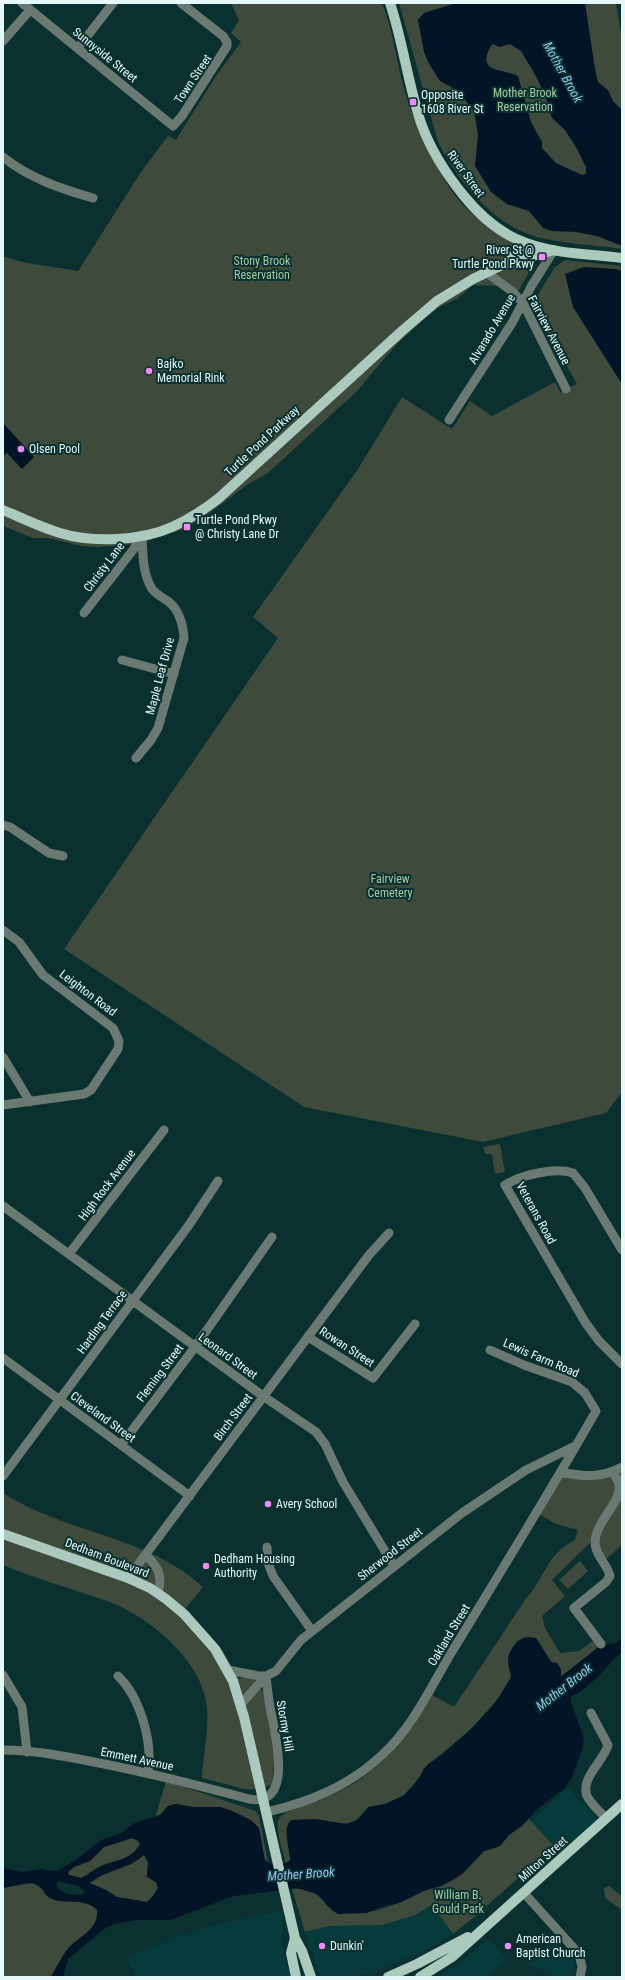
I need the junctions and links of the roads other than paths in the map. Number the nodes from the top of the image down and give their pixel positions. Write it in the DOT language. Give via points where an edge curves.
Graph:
graph roads {
  1 [pos="22,3"];
  2 [pos="113,3"];
  3 [pos="181,3"];
  4 [pos="390,3"];
  5 [pos="30,10"];
  6 [pos="3,41"];
  7 [pos="78,48"];
  8 [pos="173,126"];
  9 [pos="3,156"];
  10 [pos="93,198"];
  11 [pos="528,244"];
  12 [pos="554,250"];
  13 [pos="622,258"];
  14 [pos="504,264"];
  15 [pos="486,272"];
  16 [pos="523,303"];
  17 [pos="566,389"];
  18 [pos="449,420"];
  19 [pos="3,510"];
  20 [pos="142,535"];
  21 [pos="84,614"];
  22 [pos="122,660"];
  23 [pos="174,674"];
  24 [pos="136,758"];
  25 [pos="3,825"];
  26 [pos="63,856"];
  27 [pos="3,930"];
  28 [pos="3,1057"];
  29 [pos="30,1102"];
  30 [pos="3,1105"];
  31 [pos="164,1130"];
  32 [pos="218,1181"];
  33 [pos="3,1206"];
  34 [pos="389,1233"];
  35 [pos="272,1237"];
  36 [pos="622,1250"];
  37 [pos="69,1254"];
  38 [pos="133,1301"];
  39 [pos="415,1324"];
  40 [pos="308,1337"];
  41 [pos="195,1346"];
  42 [pos="490,1350"];
  43 [pos="3,1358"];
  44 [pos="622,1364"];
  45 [pos="263,1396"];
  46 [pos="60,1400"];
  47 [pos="596,1411"];
  48 [pos="121,1445"];
  49 [pos="575,1446"];
  50 [pos="622,1467"];
  51 [pos="561,1472"];
  52 [pos="612,1472"];
  53 [pos="3,1476"];
  54 [pos="190,1496"];
  55 [pos="3,1534"];
  56 [pos="267,1547"];
  57 [pos="146,1555"];
  58 [pos="394,1566"];
  59 [pos="128,1578"];
  60 [pos="158,1593"];
  61 [pos="312,1631"];
  62 [pos="601,1644"];
  63 [pos="228,1670"];
  64 [pos="3,1675"];
  65 [pos="118,1676"];
  66 [pos="266,1676"];
  67 [pos="241,1704"];
  68 [pos="592,1713"];
  69 [pos="3,1750"];
  70 [pos="27,1752"];
  71 [pos="148,1772"];
  72 [pos="264,1798"];
  73 [pos="622,1804"];
  74 [pos="267,1812"];
  75 [pos="606,1818"];
  76 [pos="524,1893"];
  77 [pos="479,1931"];
  78 [pos="295,1938"];
  79 [pos="296,1977"];
  80 [pos="310,1977"];
  81 [pos="388,1977"];
  82 [pos="420,1977"];
  83 [pos="580,1977"];
  1 -- 5 [label="street, Sunnyside Street"];
  2 -- 7 [label="street"];
  3 -- 8 [label="street, Town Street" via="227,42 223,54"];
  4 -- 11 [label="main road, River Street" via="421,123 437,159 480,215 504,232"];
  5 -- 6 [label="street"];
  5 -- 7 [label="street, Sunnyside Street"];
  7 -- 8 [label="street, Sunnyside Street"];
  9 -- 10 [label="street" via="13,165 47,182"];
  11 -- 12 [label="main road, River Street"];
  11 -- 14 [label="main road, Turtle Pond Parkway"];
  12 -- 13 [label="main road, River Street"];
  12 -- 14 [label="main road, Turtle Pond Parkway"];
  12 -- 16 [label="street, Alvarado Avenue"];
  14 -- 15 [label="main road, Turtle Pond Parkway"];
  15 -- 16 [label="street, Fairview Avenue" via="514,292"];
  15 -- 20 [label="main road, Turtle Pond Parkway" via="448,293 414,319 215,502 171,527"];
  16 -- 17 [label="street, Fairview Avenue"];
  16 -- 18 [label="street, Alvarado Avenue"];
  19 -- 20 [label="main road, Turtle Pond Parkway" via="61,533 104,539"];
  20 -- 21 [label="street, Christy Lane"];
  20 -- 23 [label="street, Maple Leaf Drive" via="144,569 148,580 153,590 176,610 183,627 184,638"];
  22 -- 23 [label="street"];
  23 -- 24 [label="street, Maple Leaf Drive" via="158,728"];
  25 -- 26 [label="street" via="49,853"];
  27 -- 29 [label="street, Leighton Road" via="19,942 43,975 114,1028 119,1041 118,1049 91,1090 77,1096"];
  28 -- 29 [label="street"];
  29 -- 30 [label="street, Leighton Road"];
  31 -- 37 [label="street, High Rock Avenue"];
  32 -- 38 [label="street, Harding Terrace"];
  33 -- 37 [label="street, Leonard Street"];
  34 -- 40 [label="street, Birch Street" via="369,1255"];
  35 -- 41 [label="street, Fleming Street"];
  36 -- 44 [label="street, Veterans Road" via="585,1188 573,1173 559,1171 526,1176 505,1185 586,1322 599,1341"];
  37 -- 38 [label="street, Leonard Street"];
  38 -- 41 [label="street, Leonard Street"];
  38 -- 46 [label="street, Harding Terrace"];
  39 -- 40 [label="street, Rowan Street" via="374,1378"];
  40 -- 45 [label="street, Birch Street"];
  41 -- 45 [label="street, Leonard Street"];
  41 -- 48 [label="street, Fleming Street"];
  42 -- 47 [label="street, Lewis Farm Road" via="572,1382 585,1393"];
  43 -- 46 [label="street, Cleveland Street"];
  45 -- 54 [label="street, Birch Street"];
  45 -- 58 [label="street, Leonard Street" via="321,1437 343,1482"];
  46 -- 48 [label="street, Cleveland Street"];
  46 -- 53 [label="street, Harding Terrace"];
  47 -- 49 [label="street, Oakland Street"];
  48 -- 54 [label="street, Cleveland Street"];
  49 -- 51 [label="street, Oakland Street"];
  49 -- 58 [label="street, Sherwood Street" via="541,1461 511,1479"];
  50 -- 52 [label="street"];
  51 -- 52 [label="street" via="589,1476"];
  51 -- 74 [label="street, Oakland Street" via="415,1716 397,1740 374,1763 343,1784 298,1804"];
  52 -- 62 [label="street" via="620,1490 597,1531 595,1544 610,1576 574,1608"];
  54 -- 57 [label="street, Birch Street"];
  55 -- 59 [label="main road, Dedham Boulevard"];
  56 -- 61 [label="street" via="268,1564 273,1576"];
  57 -- 59 [label="street, Birch Street"];
  57 -- 60 [label="street" via="160,1572"];
  58 -- 61 [label="street, Sherwood Street"];
  59 -- 60 [label="main road, Dedham Boulevard"];
  60 -- 63 [label="main road, Dedham Boulevard" via="176,1606 201,1631"];
  61 -- 66 [label="street, Sherwood Street" via="295,1646 276,1671"];
  63 -- 66 [label="street"];
  63 -- 67 [label="main road, Dedham Boulevard"];
  64 -- 70 [label="street" via="22,1707"];
  65 -- 71 [label="street" via="127,1687 142,1716 149,1758"];
  66 -- 67 [label="street, Sherwood Street"];
  66 -- 72 [label="street, Stormy Hill" via="279,1758 274,1790 270,1796"];
  67 -- 72 [label="main road, Dedham Boulevard"];
  68 -- 75 [label="street" via="608,1745 588,1780 586,1792 588,1798"];
  69 -- 70 [label="street, Emmett Avenue"];
  70 -- 71 [label="street, Emmett Avenue"];
  71 -- 72 [label="street, Emmett Avenue" via="249,1799"];
  72 -- 74 [label="main road, Dedham Boulevard"];
  73 -- 75 [label="main road, Milton Street"];
  74 -- 78 [label="main road, Dedham Boulevard"];
  75 -- 76 [label="main road, Milton Street"];
  76 -- 77 [label="main road, Milton Street"];
  76 -- 83 [label="street" via="579,1954 582,1966"];
  77 -- 81 [label="main road, Milton Street"];
  77 -- 82 [label="main road, Milton Street" via="452,1956"];
  78 -- 79 [label="main road" via="292,1953"];
  78 -- 80 [label="main road"];
}
